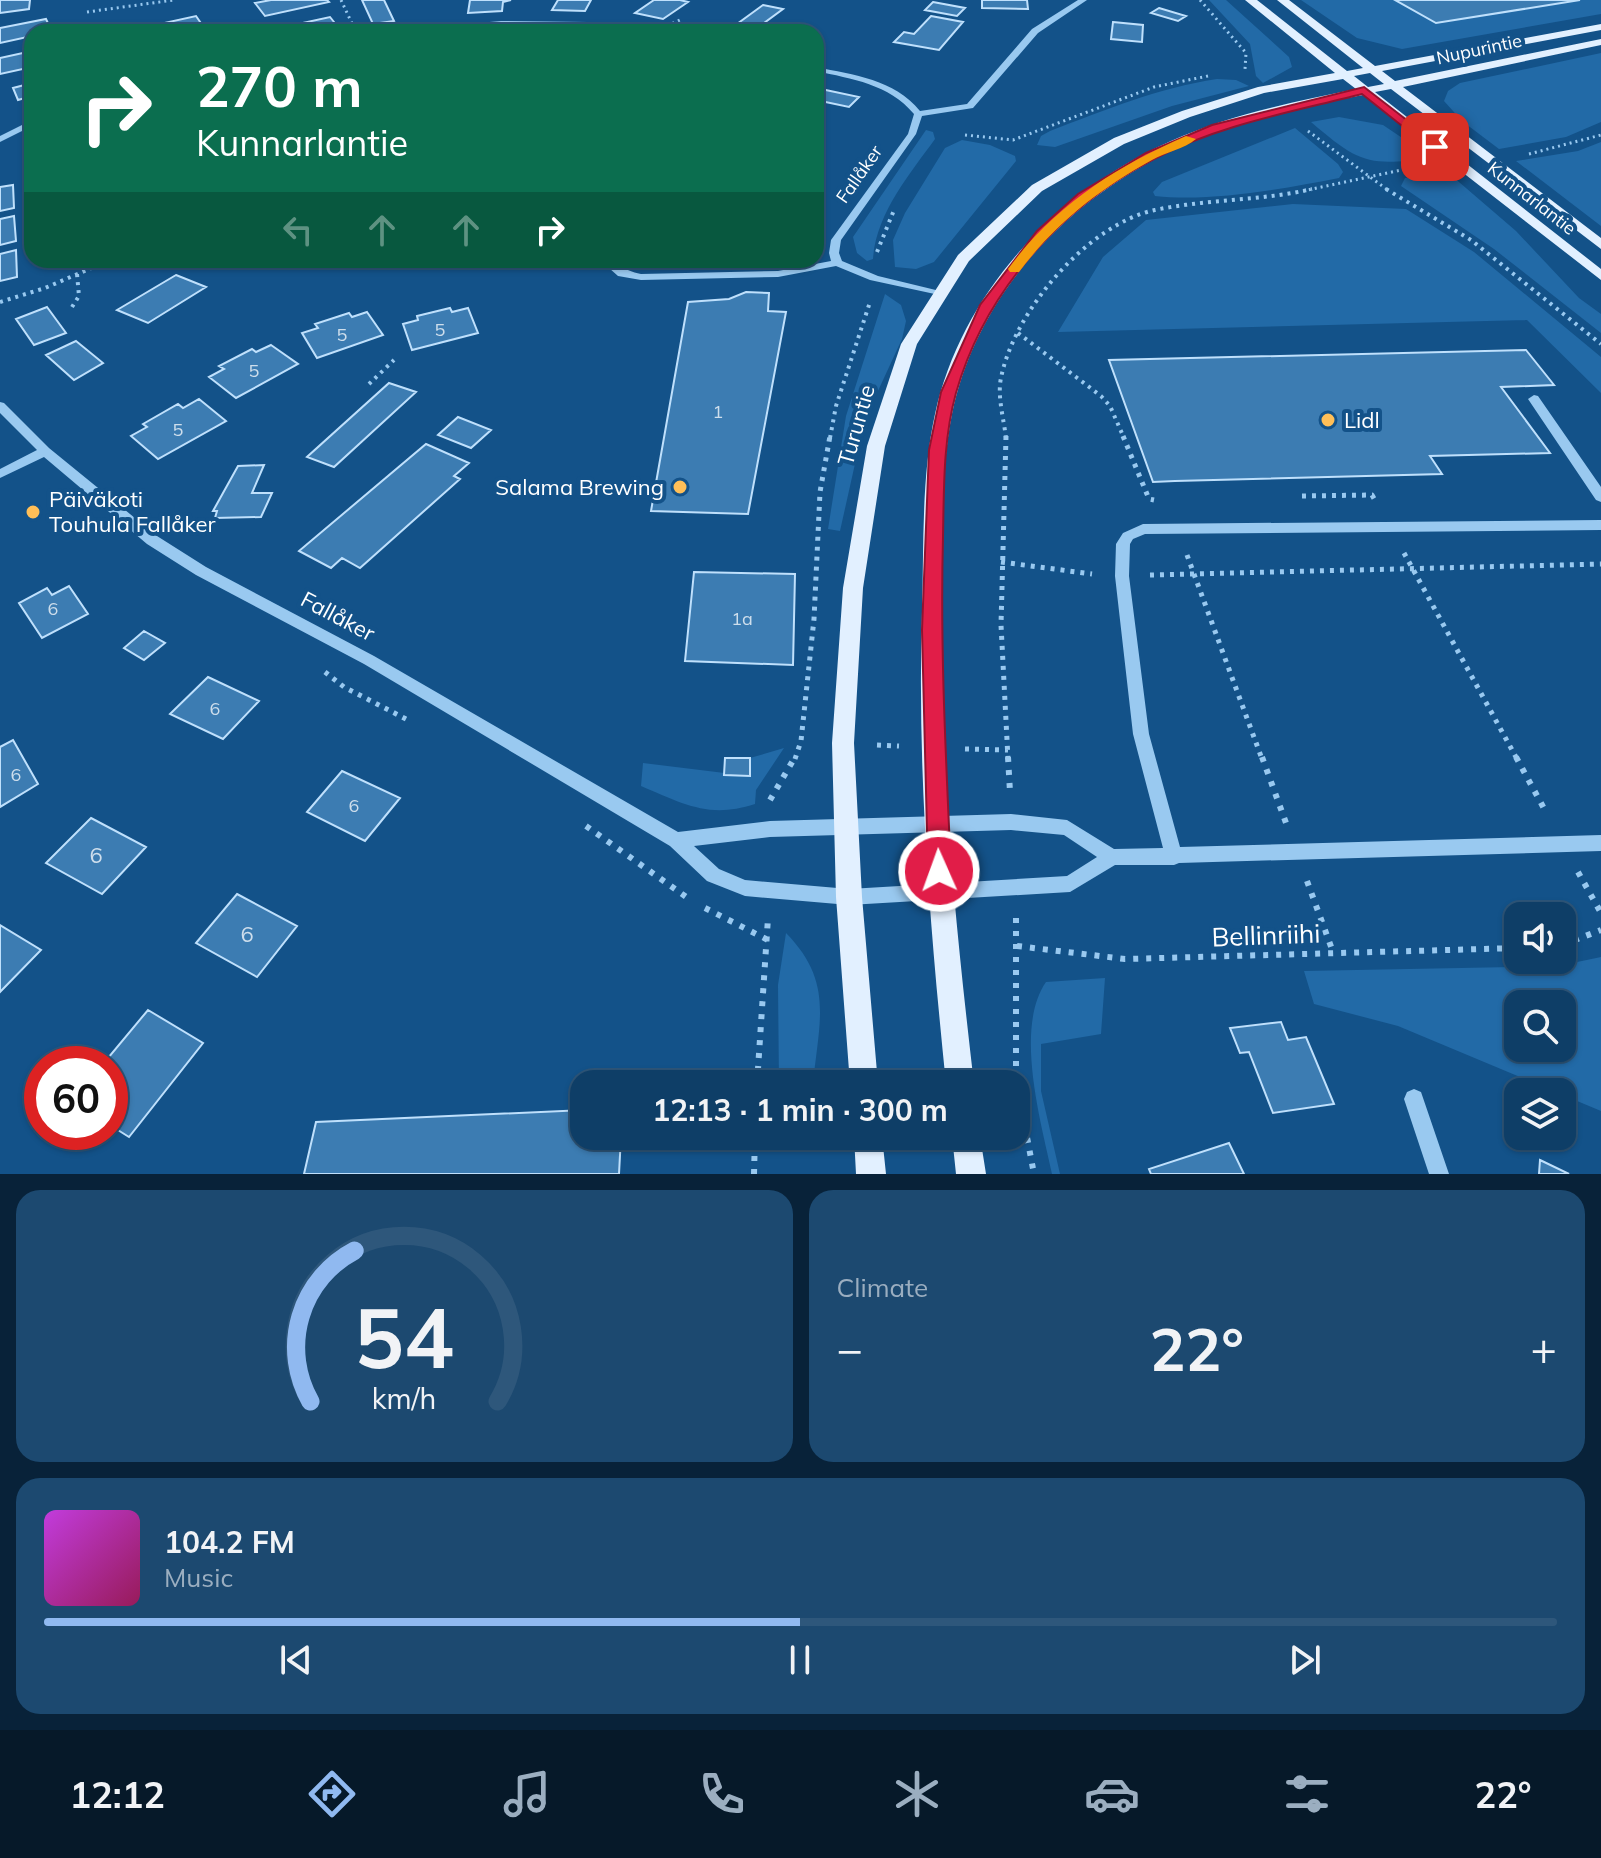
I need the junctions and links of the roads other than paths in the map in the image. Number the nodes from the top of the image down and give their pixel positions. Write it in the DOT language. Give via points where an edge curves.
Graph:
graph roads {
  1 [pos="1083,0"];
  2 [pos="1250,0"];
  3 [pos="1282,0"];
  4 [pos="524,24"];
  5 [pos="564,24"];
  6 [pos="1601,27"];
  7 [pos="1601,42"];
  8 [pos="1373,70"];
  9 [pos="824,71"];
  10 [pos="1344,75"];
  11 [pos="1393,85"];
  12 [pos="1364,91"];
  13 [pos="918,114"];
  14 [pos="24,127"];
  15 [pos="0,139"];
  16 [pos="1601,245"];
  17 [pos="837,263"];
  18 [pos="824,265"];
  19 [pos="615,268"];
  20 [pos="810,268"];
  21 [pos="1601,276"];
  22 [pos="940,294"];
  23 [pos="1534,399"];
  24 [pos="0,406"];
  25 [pos="45,451"];
  26 [pos="0,474"];
  27 [pos="1601,497"];
  28 [pos="1601,525"];
  29 [pos="937,823"];
  30 [pos="845,826"];
  31 [pos="676,840"];
  32 [pos="1601,843"];
  33 [pos="1112,857"];
  34 [pos="1174,857"];
  35 [pos="940,894"];
  36 [pos="849,897"];
  37 [pos="863,1070"];
  38 [pos="959,1070"];
  39 [pos="1414,1099"];
  40 [pos="869,1150"];
  41 [pos="968,1150"];
  42 [pos="871,1174"];
  43 [pos="971,1174"];
  44 [pos="1439,1174"];
  1 -- 13 [label="street" via="1035,31 974,103"];
  2 -- 10 [label="main road, Kunnarlantie"];
  3 -- 8 [label="main road, Kunnarlantie"];
  4 -- 5 [label="street"];
  6 -- 8 [label="main road, Nupurintie"];
  7 -- 11 [label="main road, Nupurintie"];
  8 -- 10 [label="main road, Turuntie"];
  8 -- 11 [label="main road, Kunnarlantie"];
  9 -- 13 [label="street" via="879,85 900,95"];
  10 -- 12 [label="main road, Kunnarlantie"];
  10 -- 22 [label="main road, Turuntie" via="1262,90 1119,141 1037,188 963,258"];
  11 -- 12 [label="main road, Nupurintie"];
  11 -- 16 [label="main road, Kunnarlantie"];
  12 -- 21 [label="main road, Kunnarlantie"];
  12 -- 29 [label="main road" via="1216,128 1113,177 1042,234 987,305 949,392 937,450 931,630"];
  13 -- 17 [label="street, Fallåker" via="912,134 836,240"];
  14 -- 15 [label="street"];
  17 -- 18 [label="street"];
  17 -- 22 [label="street"];
  19 -- 20 [label="street" via="641,277 778,274"];
  22 -- 30 [label="main road, Turuntie" via="909,344 876,446 864,508 845,721"];
  23 -- 27 [label="street"];
  24 -- 25 [label="street, Fallåker"];
  25 -- 26 [label="street"];
  25 -- 31 [label="street, Fallåker" via="152,540 201,571 369,660"];
  28 -- 34 [label="street" via="1143,529 1128,536 1122,576 1141,734"];
  29 -- 30 [label="street"];
  29 -- 33 [label="street" via="1067,828"];
  29 -- 35 [label="main road"];
  30 -- 31 [label="street"];
  30 -- 36 [label="main road, Turuntie"];
  31 -- 36 [label="street, Fallåker" via="713,875 745,888"];
  32 -- 34 [label="street"];
  33 -- 34 [label="street"];
  33 -- 35 [label="street, Fallåker" via="1070,884"];
  35 -- 36 [label="street, Fallåker"];
  35 -- 38 [label="main road"];
  36 -- 37 [label="main road, Turuntie"];
  39 -- 44 [label="street"];
  40 -- 42 [label="main road"];
  41 -- 43 [label="main road"];
}
